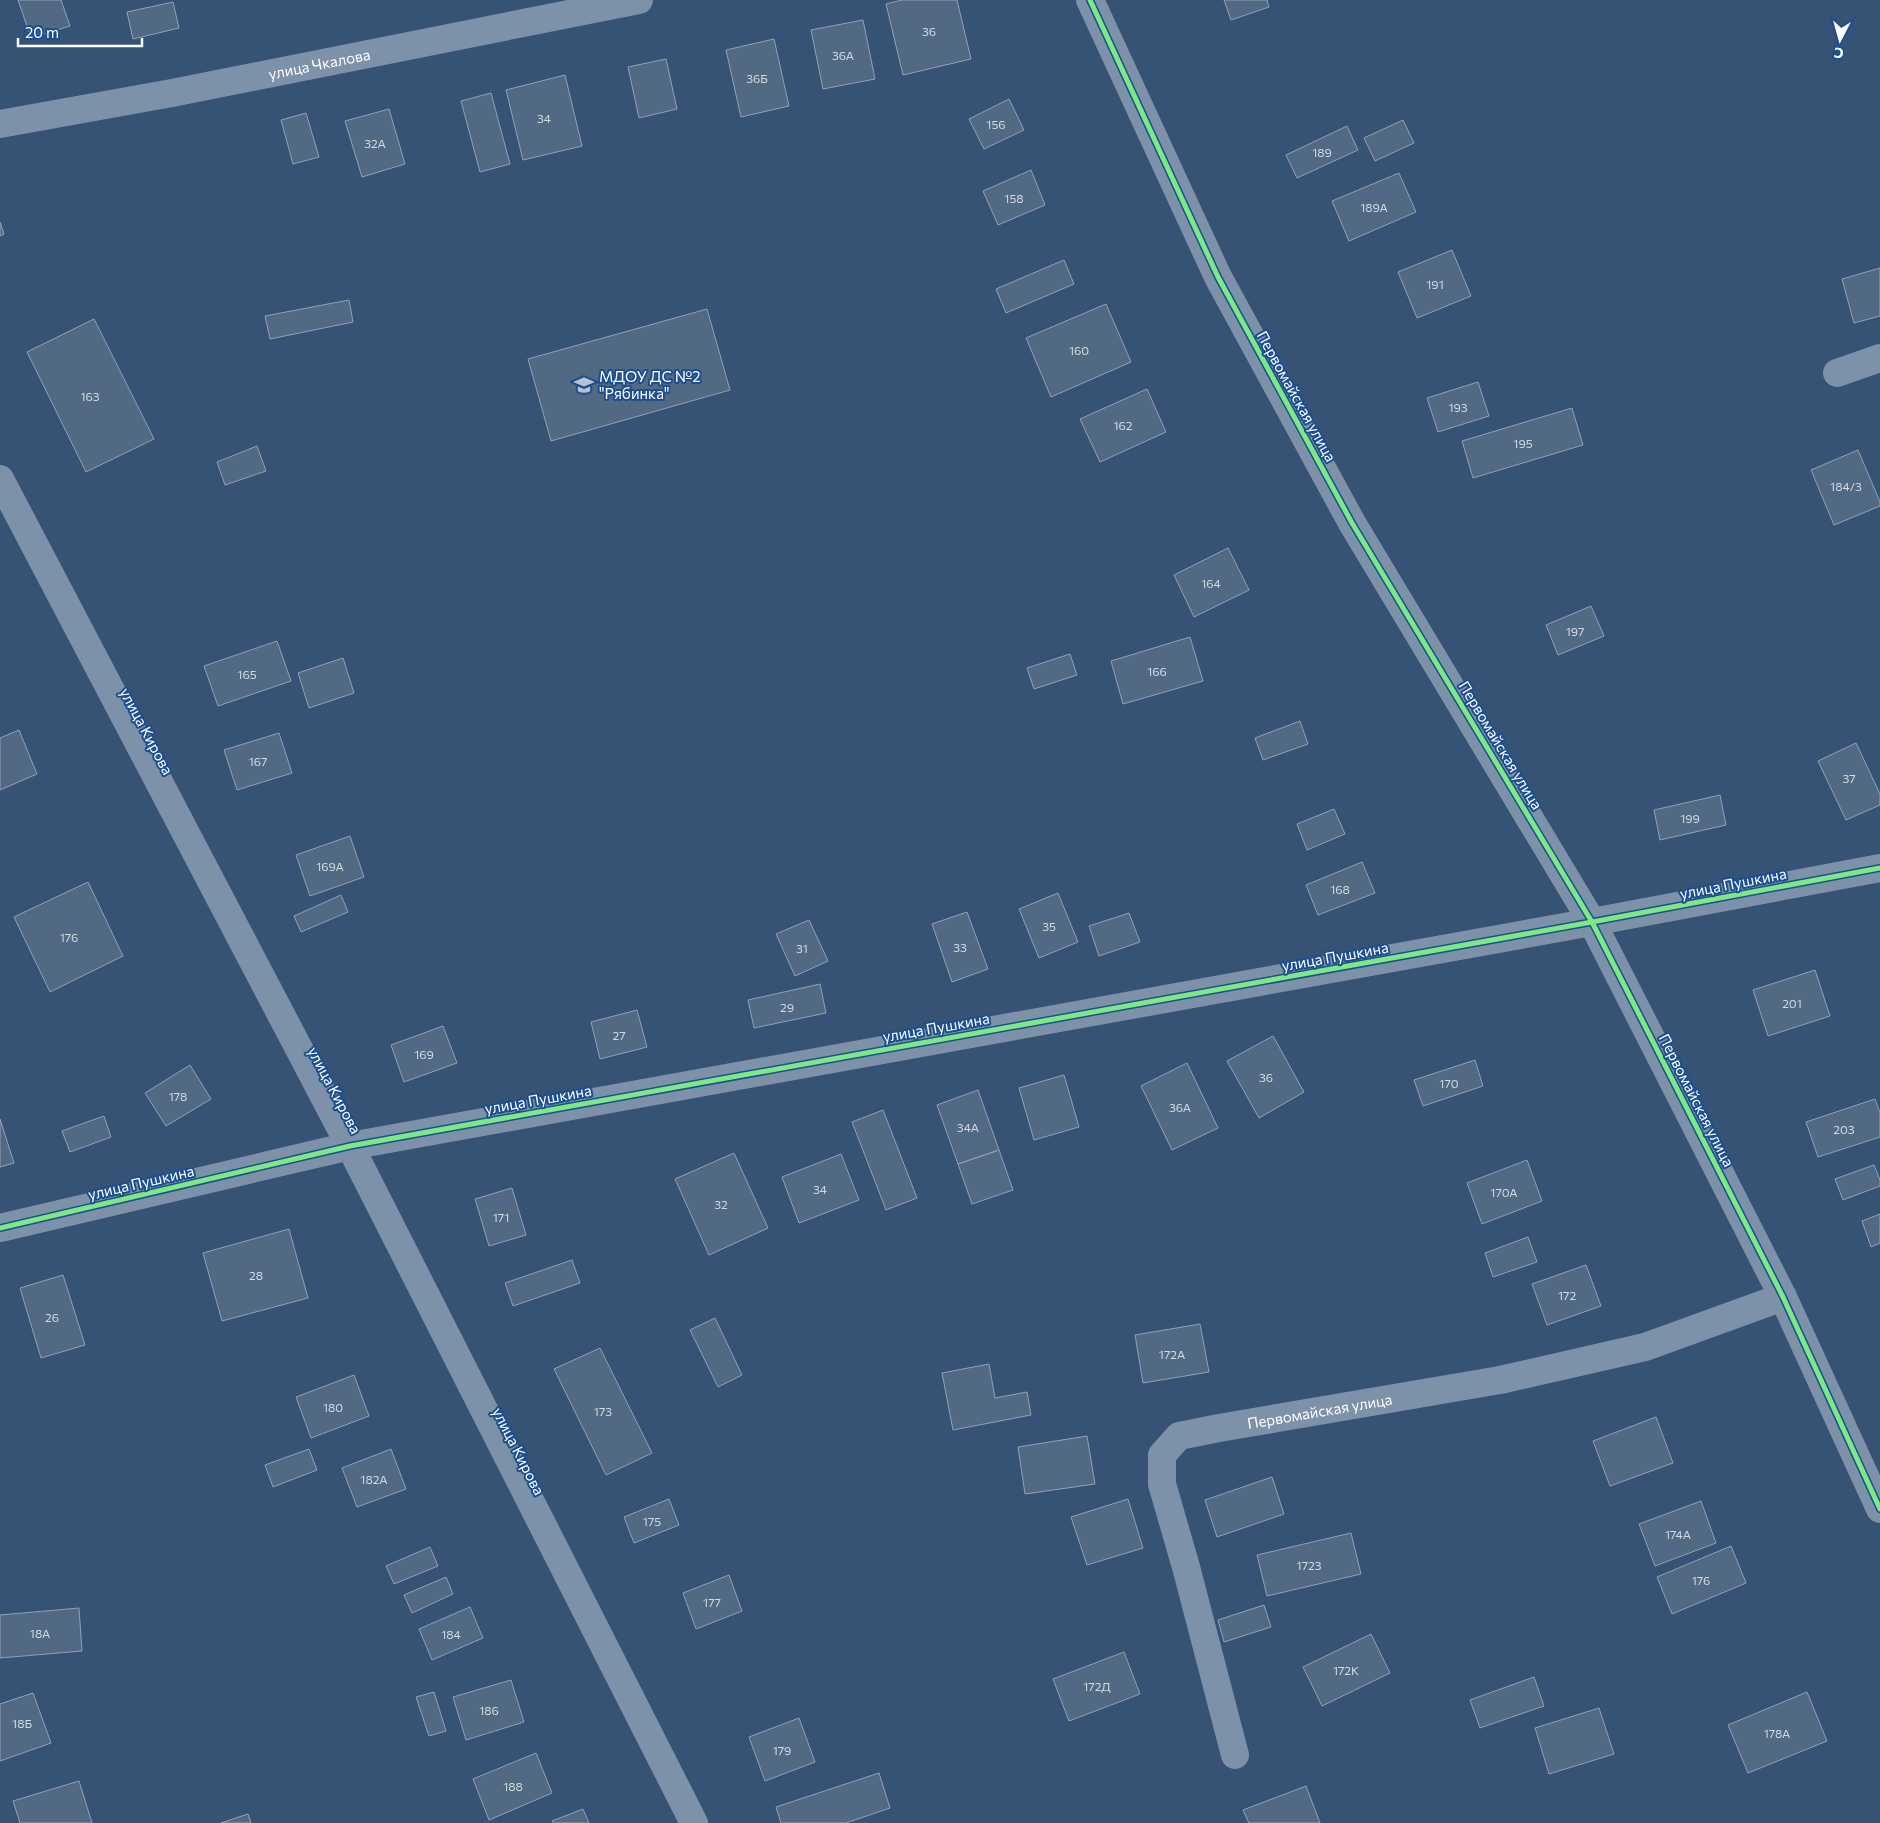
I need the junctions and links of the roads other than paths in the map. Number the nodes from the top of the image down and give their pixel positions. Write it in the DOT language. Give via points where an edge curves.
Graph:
graph roads {
  1 [pos="638,0"];
  2 [pos="1090,0"];
  3 [pos="0,124"];
  4 [pos="1880,358"];
  5 [pos="1836,373"];
  6 [pos="0,479"];
  7 [pos="1880,868"];
  8 [pos="1592,922"];
  9 [pos="350,1146"];
  10 [pos="0,1228"];
  11 [pos="1783,1297"];
  12 [pos="1880,1509"];
  13 [pos="1235,1755"];
  14 [pos="694,1823"];
  1 -- 3 [label="street, улица Чкалова"];
  2 -- 8 [label="street, Первомайская улица" via="1223,285 1352,523"];
  4 -- 5 [label="street"];
  6 -- 9 [label="street, улица Кирова"];
  7 -- 8 [label="street, улица Пушкина"];
  8 -- 9 [label="street, улица Пушкина"];
  8 -- 11 [label="street, Первомайская улица"];
  9 -- 10 [label="street, улица Пушкина"];
  9 -- 14 [label="street, улица Кирова"];
  11 -- 12 [label="street, Первомайская улица"];
  11 -- 13 [label="street, Первомайская улица" via="1645,1347 1500,1380 1179,1436 1162,1455 1162,1484"];
}
